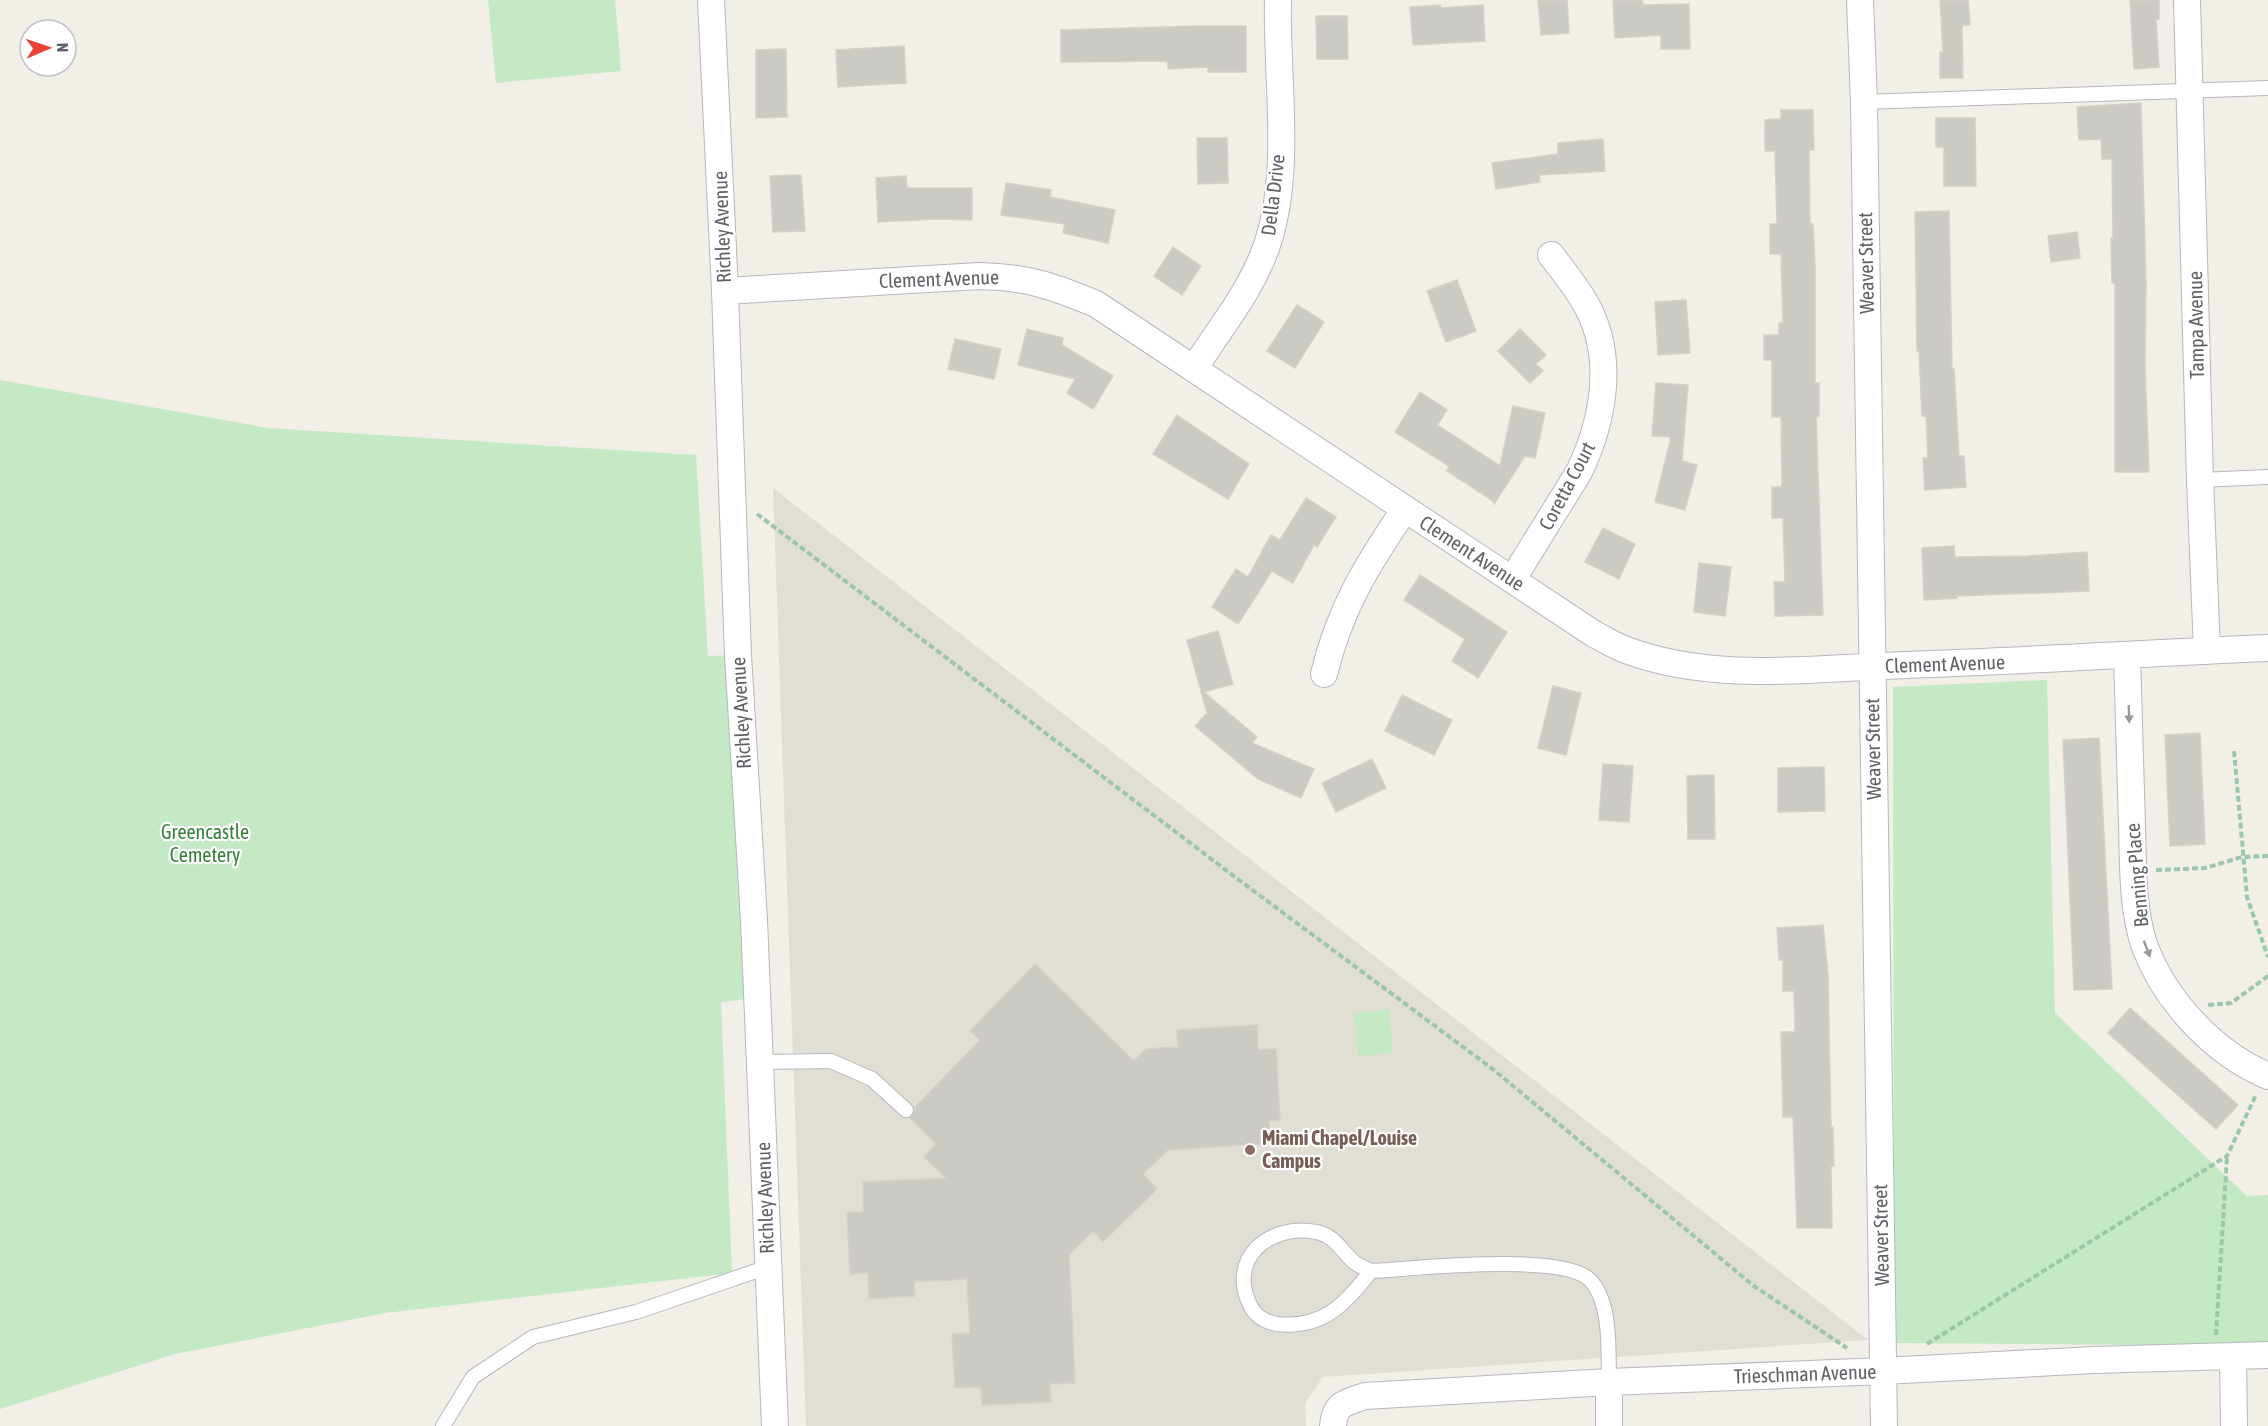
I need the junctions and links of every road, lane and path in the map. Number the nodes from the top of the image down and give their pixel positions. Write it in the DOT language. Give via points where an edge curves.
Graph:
graph roads {
  1 [pos="711,0"];
  2 [pos="1278,0"];
  3 [pos="1860,0"];
  4 [pos="2187,0"];
  5 [pos="2268,88"];
  6 [pos="2190,91"];
  7 [pos="1864,102"];
  8 [pos="1551,255"];
  9 [pos="725,291"];
  10 [pos="1194,369"];
  11 [pos="2268,477"];
  12 [pos="2200,480"];
  13 [pos="731,494"];
  14 [pos="1404,509"];
  15 [pos="1512,580"];
  16 [pos="2268,648"];
  17 [pos="2207,651"];
  18 [pos="2127,655"];
  19 [pos="1871,666"];
  20 [pos="1324,674"];
  21 [pos="2234,751"];
  22 [pos="2268,856"];
  23 [pos="2242,857"];
  24 [pos="2133,871"];
  25 [pos="2268,957"];
  26 [pos="2268,976"];
  27 [pos="2180,1007"];
  28 [pos="759,1062"];
  29 [pos="2267,1076"];
  30 [pos="906,1110"];
  31 [pos="2227,1156"];
  32 [pos="768,1268"];
  33 [pos="1371,1271"];
  34 [pos="1924,1346"];
  35 [pos="2268,1354"];
  36 [pos="2233,1356"];
  37 [pos="1883,1371"];
  38 [pos="1608,1382"];
  39 [pos="1338,1415"];
  40 [pos="444,1426"];
  41 [pos="775,1426"];
  42 [pos="1609,1426"];
  43 [pos="1884,1426"];
  44 [pos="2234,1426"];
  1 -- 9 [label="street, Richley Avenue"];
  2 -- 10 [label="street, Della Drive" via="1280,157 1268,244 1235,306"];
  3 -- 7 [label="street, Weaver Street"];
  4 -- 6 [label="street, Tampa Avenue"];
  5 -- 6 [label="lane"];
  6 -- 7 [label="lane"];
  6 -- 12 [label="street, Tampa Avenue"];
  7 -- 19 [label="street, Weaver Street"];
  8 -- 15 [label="street, Coretta Court" via="1588,308 1597,329 1603,364 1600,414 1579,472"];
  9 -- 10 [label="street, Clement Avenue" via="979,276 1024,279 1096,304"];
  9 -- 13 [label="street, Richley Avenue"];
  10 -- 14 [label="street, Clement Avenue"];
  11 -- 12 [label="lane"];
  12 -- 17 [label="street, Tampa Avenue"];
  13 -- 28 [label="street, Richley Avenue"];
  13 -- 37 [label="path" via="1494,1070 1754,1286"];
  14 -- 15 [label="street, Clement Avenue"];
  14 -- 20 [label="street" via="1365,568 1332,640"];
  15 -- 19 [label="street, Clement Avenue" via="1624,650 1665,662 1746,670"];
  16 -- 17 [label="street, Clement Avenue"];
  17 -- 18 [label="street, Clement Avenue"];
  18 -- 19 [label="street, Clement Avenue"];
  18 -- 24 [label="street, Benning Place, one-way"];
  19 -- 37 [label="street, Weaver Street"];
  21 -- 23 [label="path"];
  22 -- 23 [label="path"];
  23 -- 24 [label="path" via="2205,868"];
  23 -- 25 [label="path" via="2247,897"];
  24 -- 27 [label="street, Benning Place, one-way" via="2144,945 2158,976"];
  26 -- 27 [label="path" via="2231,1003"];
  27 -- 29 [label="street, Benning Place" via="2221,1047"];
  28 -- 30 [label="lane" via="831,1061 872,1079"];
  28 -- 32 [label="street, Richley Avenue"];
  29 -- 31 [label="path"];
  31 -- 34 [label="path"];
  31 -- 36 [label="path" via="2216,1336"];
  32 -- 40 [label="lane" via="636,1312 533,1337 473,1377"];
  32 -- 41 [label="street, Richley Avenue"];
  33 -- 33 [label="lane" via="1355,1263 1337,1243 1318,1232 1295,1231 1272,1235 1253,1252 1244,1269 1252,1308 1266,1322 1288,1325 1322,1319 1357,1290"];
  33 -- 38 [label="lane" via="1519,1264 1546,1265 1589,1279 1607,1322"];
  35 -- 36 [label="street, Trieschman Avenue"];
  36 -- 37 [label="street, Trieschman Avenue"];
  36 -- 44 [label="street"];
  37 -- 38 [label="street, Trieschman Avenue"];
  37 -- 43 [label="street, Weaver Street"];
  38 -- 39 [label="street, Trieschman Avenue" via="1365,1396"];
  38 -- 42 [label="street"];
}
